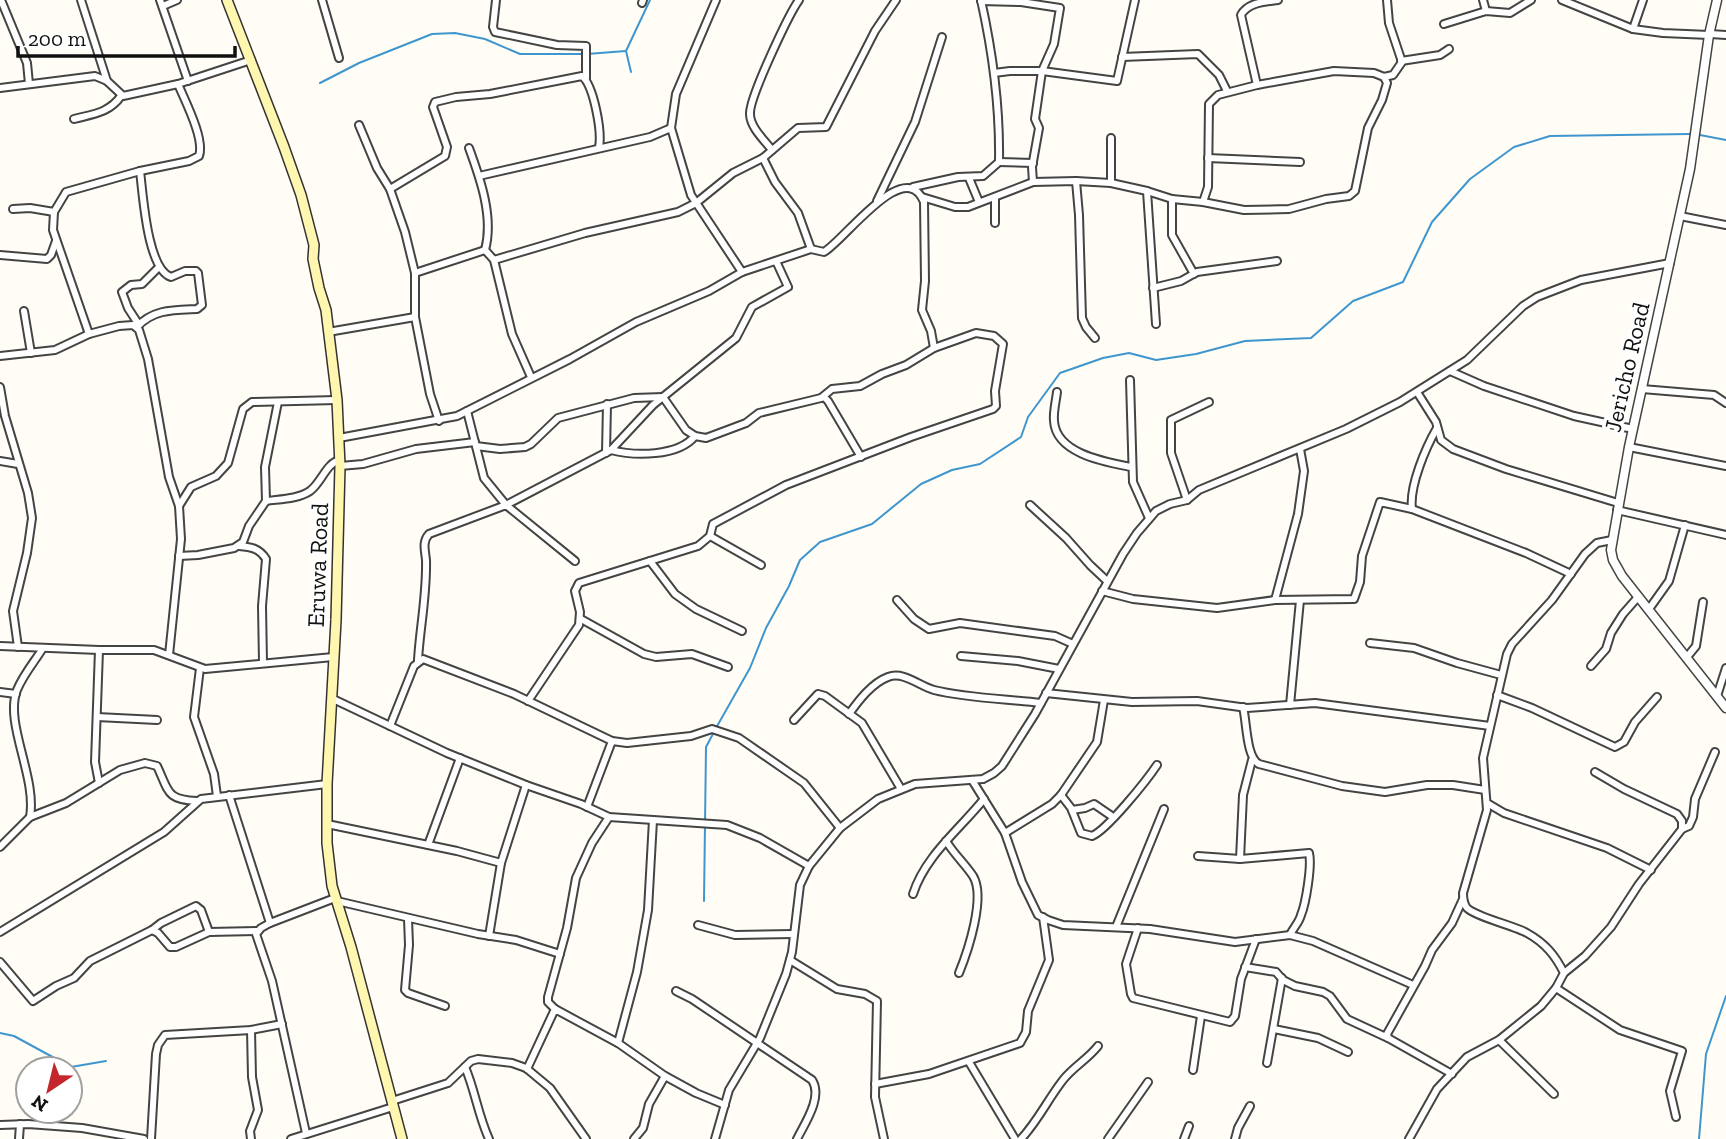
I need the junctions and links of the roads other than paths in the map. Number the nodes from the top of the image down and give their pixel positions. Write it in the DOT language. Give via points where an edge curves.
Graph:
graph roads {
  1 [pos="1,0"];
  2 [pos="80,0"];
  3 [pos="177,0"];
  4 [pos="227,0"];
  5 [pos="322,0"];
  6 [pos="496,0"];
  7 [pos="716,0"];
  8 [pos="799,0"];
  9 [pos="896,0"];
  10 [pos="1135,0"];
  11 [pos="1278,0"];
  12 [pos="1387,0"];
  13 [pos="1483,0"];
  14 [pos="1531,0"];
  15 [pos="1562,0"];
  16 [pos="1643,0"];
  17 [pos="1717,0"];
  18 [pos="981,1"];
  19 [pos="161,3"];
  20 [pos="1486,10"];
  21 [pos="1444,24"];
  22 [pos="1633,29"];
  23 [pos="1710,34"];
  24 [pos="1726,35"];
  25 [pos="942,37"];
  26 [pos="1449,49"];
  27 [pos="1122,57"];
  28 [pos="339,58"];
  29 [pos="251,60"];
  30 [pos="1401,61"];
  31 [pos="1042,71"];
  32 [pos="994,73"];
  33 [pos="1384,77"];
  34 [pos="586,78"];
  35 [pos="107,81"];
  36 [pos="188,81"];
  37 [pos="29,84"];
  38 [pos="178,84"];
  39 [pos="1257,85"];
  40 [pos="0,88"];
  41 [pos="1227,91"];
  42 [pos="121,96"];
  43 [pos="74,119"];
  44 [pos="359,125"];
  45 [pos="671,128"];
  46 [pos="1111,138"];
  47 [pos="599,147"];
  48 [pos="469,148"];
  49 [pos="772,150"];
  50 [pos="1208,158"];
  51 [pos="763,159"];
  52 [pos="999,162"];
  53 [pos="1300,162"];
  54 [pos="1033,163"];
  55 [pos="140,171"];
  56 [pos="479,176"];
  57 [pos="969,178"];
  58 [pos="1076,181"];
  59 [pos="1033,182"];
  60 [pos="1111,183"];
  61 [pos="913,187"];
  62 [pos="390,189"];
  63 [pos="1147,191"];
  64 [pos="922,197"];
  65 [pos="995,197"];
  66 [pos="1172,199"];
  67 [pos="979,202"];
  68 [pos="1203,202"];
  69 [pos="696,203"];
  70 [pos="876,203"];
  71 [pos="13,209"];
  72 [pos="54,212"];
  73 [pos="1680,216"];
  74 [pos="995,223"];
  75 [pos="1726,225"];
  76 [pos="57,240"];
  77 [pos="811,249"];
  78 [pos="485,250"];
  79 [pos="0,255"];
  80 [pos="494,260"];
  81 [pos="776,261"];
  82 [pos="1277,261"];
  83 [pos="1670,263"];
  84 [pos="159,267"];
  85 [pos="742,272"];
  86 [pos="415,273"];
  87 [pos="1194,274"];
  88 [pos="1153,288"];
  89 [pos="24,311"];
  90 [pos="415,317"];
  91 [pos="1156,324"];
  92 [pos="138,326"];
  93 [pos="328,332"];
  94 [pos="89,334"];
  95 [pos="1095,338"];
  96 [pos="934,348"];
  97 [pos="31,354"];
  98 [pos="0,356"];
  99 [pos="1450,371"];
  100 [pos="531,377"];
  101 [pos="1130,380"];
  102 [pos="0,387"];
  103 [pos="1642,389"];
  104 [pos="1417,392"];
  105 [pos="1057,393"];
  106 [pos="663,397"];
  107 [pos="821,398"];
  108 [pos="337,400"];
  109 [pos="1726,401"];
  110 [pos="278,402"];
  111 [pos="1209,402"];
  112 [pos="607,404"];
  113 [pos="467,411"];
  114 [pos="439,421"];
  115 [pos="1437,428"];
  116 [pos="1633,429"];
  117 [pos="695,436"];
  118 [pos="339,438"];
  119 [pos="475,444"];
  120 [pos="1629,447"];
  121 [pos="1300,449"];
  122 [pos="609,452"];
  123 [pos="861,457"];
  124 [pos="0,461"];
  125 [pos="340,463"];
  126 [pos="18,464"];
  127 [pos="1726,466"];
  128 [pos="1131,467"];
  129 [pos="1187,500"];
  130 [pos="266,501"];
  131 [pos="506,505"];
  132 [pos="1030,505"];
  133 [pos="179,506"];
  134 [pos="1617,506"];
  135 [pos="1412,509"];
  136 [pos="1149,518"];
  137 [pos="1685,524"];
  138 [pos="1726,535"];
  139 [pos="710,536"];
  140 [pos="1612,540"];
  141 [pos="239,546"];
  142 [pos="179,556"];
  143 [pos="575,561"];
  144 [pos="650,561"];
  145 [pos="761,565"];
  146 [pos="1571,574"];
  147 [pos="1107,581"];
  148 [pos="1102,591"];
  149 [pos="1639,597"];
  150 [pos="897,600"];
  151 [pos="1275,600"];
  152 [pos="1300,600"];
  153 [pos="1703,602"];
  154 [pos="1649,609"];
  155 [pos="581,620"];
  156 [pos="743,631"];
  157 [pos="1370,643"];
  158 [pos="1073,644"];
  159 [pos="0,646"];
  160 [pos="18,647"];
  161 [pos="43,648"];
  162 [pos="99,650"];
  163 [pos="169,655"];
  164 [pos="961,656"];
  165 [pos="333,657"];
  166 [pos="1688,657"];
  167 [pos="418,660"];
  168 [pos="263,663"];
  169 [pos="1591,666"];
  170 [pos="728,667"];
  171 [pos="200,668"];
  172 [pos="1726,668"];
  173 [pos="1059,669"];
  174 [pos="1501,675"];
  175 [pos="0,692"];
  176 [pos="1046,693"];
  177 [pos="16,694"];
  178 [pos="1497,695"];
  179 [pos="1717,696"];
  180 [pos="1657,697"];
  181 [pos="331,698"];
  182 [pos="1104,700"];
  183 [pos="528,701"];
  184 [pos="1041,703"];
  185 [pos="1290,705"];
  186 [pos="1243,707"];
  187 [pos="1726,708"];
  188 [pos="849,714"];
  189 [pos="97,717"];
  190 [pos="157,720"];
  191 [pos="794,720"];
  192 [pos="390,726"];
  193 [pos="1490,726"];
  194 [pos="612,741"];
  195 [pos="1715,752"];
  196 [pos="460,758"];
  197 [pos="1252,760"];
  198 [pos="1157,765"];
  199 [pos="1595,772"];
  200 [pos="971,780"];
  201 [pos="99,783"];
  202 [pos="327,784"];
  203 [pos="526,785"];
  204 [pos="901,789"];
  205 [pos="1485,790"];
  206 [pos="229,794"];
  207 [pos="1060,795"];
  208 [pos="218,796"];
  209 [pos="984,799"];
  210 [pos="199,801"];
  211 [pos="1487,803"];
  212 [pos="587,807"];
  213 [pos="1164,808"];
  214 [pos="1072,810"];
  215 [pos="30,817"];
  216 [pos="609,817"];
  217 [pos="1114,817"];
  218 [pos="653,820"];
  219 [pos="327,824"];
  220 [pos="840,828"];
  221 [pos="1682,829"];
  222 [pos="1005,833"];
  223 [pos="946,841"];
  224 [pos="428,845"];
  225 [pos="0,847"];
  226 [pos="1198,856"];
  227 [pos="1240,859"];
  228 [pos="502,863"];
  229 [pos="809,866"];
  230 [pos="1651,870"];
  231 [pos="913,894"];
  232 [pos="1463,898"];
  233 [pos="336,900"];
  234 [pos="1043,917"];
  235 [pos="408,918"];
  236 [pos="270,923"];
  237 [pos="698,925"];
  238 [pos="1116,927"];
  239 [pos="1138,928"];
  240 [pos="152,930"];
  241 [pos="258,931"];
  242 [pos="0,932"];
  243 [pos="209,932"];
  244 [pos="794,934"];
  245 [pos="1290,935"];
  246 [pos="489,936"];
  247 [pos="1256,940"];
  248 [pos="1240,942"];
  249 [pos="560,954"];
  250 [pos="1249,956"];
  251 [pos="790,960"];
  252 [pos="0,962"];
  253 [pos="1245,967"];
  254 [pos="1564,972"];
  255 [pos="959,974"];
  256 [pos="1282,978"];
  257 [pos="1413,985"];
  258 [pos="1556,988"];
  259 [pos="676,991"];
  260 [pos="445,1006"];
  261 [pos="555,1009"];
  262 [pos="1201,1016"];
  263 [pos="282,1024"];
  264 [pos="1274,1029"];
  265 [pos="251,1030"];
  266 [pos="1388,1038"];
  267 [pos="1499,1040"];
  268 [pos="758,1042"];
  269 [pos="618,1043"];
  270 [pos="1098,1046"];
  271 [pos="1348,1052"];
  272 [pos="968,1062"];
  273 [pos="1267,1063"];
  274 [pos="465,1067"];
  275 [pos="527,1069"];
  276 [pos="1193,1070"];
  277 [pos="1452,1074"];
  278 [pos="665,1076"];
  279 [pos="1148,1082"];
  280 [pos="875,1084"];
  281 [pos="1554,1094"];
  282 [pos="393,1104"];
  283 [pos="725,1105"];
  284 [pos="1250,1106"];
  285 [pos="1676,1117"];
  286 [pos="32,1125"];
  287 [pos="1189,1126"];
  288 [pos="306,1133"];
  289 [pos="122,1138"];
  290 [pos="144,1139"];
  291 [pos="151,1139"];
  292 [pos="251,1139"];
  293 [pos="291,1139"];
  294 [pos="402,1139"];
  295 [pos="489,1139"];
  296 [pos="586,1139"];
  297 [pos="634,1139"];
  298 [pos="715,1139"];
  299 [pos="797,1139"];
  300 [pos="884,1139"];
  301 [pos="1015,1139"];
  302 [pos="1021,1139"];
  303 [pos="1108,1139"];
  304 [pos="1184,1139"];
  305 [pos="1235,1139"];
  306 [pos="1409,1139"];
  1 -- 37 [label="street" via="27,63"];
  2 -- 35 [label="street"];
  3 -- 19 [label="street"];
  4 -- 29 [label="main road, Eruwa Road"];
  5 -- 28 [label="street"];
  6 -- 34 [label="street" via="495,32 586,46"];
  7 -- 45 [label="street" via="676,94"];
  8 -- 49 [label="street" via="782,28 750,108 753,125"];
  9 -- 49 [label="street" via="826,127 798,128"];
  10 -- 27 [label="street"];
  11 -- 39 [label="street" via="1248,7 1241,15"];
  12 -- 30 [label="street"];
  13 -- 20 [label="street"];
  14 -- 20 [label="street" via="1510,13"];
  15 -- 22 [label="street"];
  16 -- 22 [label="street"];
  17 -- 23 [label="street, Jericho Road"];
  18 -- 31 [label="street" via="1060,9 1054,44"];
  18 -- 32 [label="street"];
  19 -- 36 [label="street"];
  20 -- 21 [label="street"];
  22 -- 23 [label="street"];
  23 -- 24 [label="street"];
  23 -- 73 [label="street, Jericho Road"];
  25 -- 70 [label="street" via="915,122"];
  26 -- 30 [label="street"];
  27 -- 31 [label="street" via="1114,82"];
  27 -- 41 [label="street" via="1198,54 1219,75"];
  29 -- 36 [label="street"];
  29 -- 93 [label="main road, Eruwa Road" via="301,195"];
  30 -- 33 [label="street" via="1396,73"];
  31 -- 32 [label="street"];
  31 -- 54 [label="street"];
  32 -- 52 [label="street"];
  33 -- 39 [label="street" via="1334,71"];
  33 -- 68 [label="street" via="1387,83 1368,128 1353,194 1289,209 1244,210"];
  34 -- 47 [label="street" via="601,134"];
  34 -- 62 [label="street" via="435,102 447,152"];
  35 -- 37 [label="street" via="95,76"];
  35 -- 42 [label="street"];
  36 -- 38 [label="street"];
  37 -- 40 [label="street"];
  38 -- 42 [label="street"];
  38 -- 55 [label="street" via="199,139 199,156"];
  39 -- 41 [label="street"];
  41 -- 50 [label="street" via="1209,104"];
  42 -- 43 [label="street" via="107,111"];
  44 -- 62 [label="street"];
  45 -- 47 [label="street"];
  45 -- 69 [label="street"];
  46 -- 60 [label="street"];
  47 -- 56 [label="street"];
  48 -- 56 [label="street"];
  49 -- 51 [label="street"];
  50 -- 53 [label="street"];
  50 -- 68 [label="street"];
  51 -- 69 [label="street" via="733,173"];
  51 -- 77 [label="street" via="798,214"];
  52 -- 54 [label="street"];
  52 -- 57 [label="street" via="982,177"];
  54 -- 59 [label="street"];
  55 -- 72 [label="street" via="65,192"];
  55 -- 84 [label="street" via="149,236"];
  56 -- 78 [label="street" via="489,232"];
  57 -- 61 [label="street"];
  57 -- 67 [label="street"];
  58 -- 59 [label="street"];
  58 -- 60 [label="street"];
  58 -- 95 [label="street" via="1082,318"];
  59 -- 65 [label="street"];
  60 -- 63 [label="street"];
  61 -- 64 [label="street"];
  61 -- 70 [label="street" via="901,188"];
  62 -- 86 [label="street"];
  63 -- 66 [label="street"];
  63 -- 88 [label="street"];
  64 -- 67 [label="street" via="960,208"];
  64 -- 96 [label="street" via="922,310"];
  65 -- 67 [label="street"];
  65 -- 74 [label="street"];
  66 -- 68 [label="street"];
  66 -- 87 [label="street" via="1172,235"];
  69 -- 80 [label="street" via="678,212"];
  69 -- 85 [label="street"];
  70 -- 77 [label="street" via="830,249"];
  71 -- 72 [label="street"];
  72 -- 76 [label="street"];
  73 -- 75 [label="street"];
  73 -- 83 [label="street, Jericho Road"];
  76 -- 79 [label="street" via="47,260"];
  76 -- 94 [label="street"];
  77 -- 81 [label="street"];
  78 -- 80 [label="street"];
  78 -- 86 [label="street"];
  80 -- 100 [label="street" via="512,334"];
  81 -- 85 [label="street"];
  81 -- 106 [label="street" via="788,287 752,307 736,338"];
  82 -- 87 [label="street"];
  83 -- 99 [label="street" via="1581,280 1537,298"];
  83 -- 103 [label="street, Jericho Road"];
  84 -- 92 [label="street" via="142,284 122,292"];
  84 -- 92 [label="street" via="171,277 188,270 198,273 201,307 157,312"];
  85 -- 100 [label="street"];
  86 -- 90 [label="street"];
  87 -- 88 [label="street"];
  88 -- 91 [label="street"];
  89 -- 97 [label="street"];
  90 -- 93 [label="street"];
  90 -- 114 [label="street"];
  92 -- 94 [label="street" via="127,324"];
  92 -- 133 [label="street"];
  93 -- 108 [label="main road, Eruwa Road"];
  94 -- 97 [label="street" via="55,350"];
  96 -- 107 [label="street" via="860,386 832,388"];
  96 -- 123 [label="street" via="976,333 999,339 1004,349 996,406"];
  97 -- 98 [label="street"];
  99 -- 104 [label="street"];
  99 -- 116 [label="street" via="1574,416"];
  100 -- 113 [label="street"];
  101 -- 128 [label="street"];
  102 -- 126 [label="street"];
  103 -- 109 [label="street" via="1714,395"];
  103 -- 116 [label="street, Jericho Road"];
  104 -- 115 [label="street"];
  104 -- 121 [label="street"];
  105 -- 128 [label="street" via="1054,421 1062,438 1081,454"];
  106 -- 112 [label="street"];
  106 -- 117 [label="street"];
  106 -- 122 [label="street"];
  107 -- 117 [label="street" via="759,414 715,436"];
  107 -- 123 [label="street" via="828,401"];
  108 -- 110 [label="street"];
  108 -- 118 [label="main road, Eruwa Road"];
  110 -- 130 [label="street" via="265,467"];
  110 -- 133 [label="street" via="252,402 243,409 228,463 216,476 191,487"];
  111 -- 129 [label="street" via="1171,420 1171,453"];
  112 -- 119 [label="street" via="558,418 524,447"];
  112 -- 122 [label="street"];
  113 -- 114 [label="street"];
  113 -- 119 [label="street"];
  114 -- 118 [label="street"];
  115 -- 134 [label="street" via="1441,440 1461,453"];
  115 -- 135 [label="street" via="1425,451"];
  116 -- 120 [label="street, Jericho Road"];
  117 -- 122 [label="street" via="670,451"];
  118 -- 125 [label="main road, Eruwa Road"];
  119 -- 125 [label="street" via="416,449 363,464"];
  119 -- 131 [label="street" via="484,478"];
  120 -- 127 [label="street"];
  120 -- 134 [label="street, Jericho Road"];
  121 -- 129 [label="street" via="1199,490"];
  121 -- 151 [label="street" via="1304,471 1298,514"];
  122 -- 131 [label="street"];
  123 -- 139 [label="street" via="758,499 713,524"];
  124 -- 126 [label="street"];
  125 -- 130 [label="street" via="331,463 305,493"];
  125 -- 165 [label="main road, Eruwa Road"];
  126 -- 160 [label="street" via="32,518 13,611"];
  128 -- 136 [label="street"];
  129 -- 136 [label="street" via="1170,503"];
  130 -- 141 [label="street"];
  131 -- 143 [label="street"];
  131 -- 167 [label="street" via="425,538 426,590"];
  132 -- 147 [label="street"];
  133 -- 142 [label="street"];
  134 -- 137 [label="street"];
  134 -- 140 [label="street, Jericho Road"];
  135 -- 146 [label="street"];
  135 -- 152 [label="street" via="1380,502 1354,599"];
  136 -- 147 [label="street"];
  137 -- 138 [label="street"];
  137 -- 154 [label="street" via="1669,581"];
  139 -- 144 [label="street" via="698,545"];
  139 -- 145 [label="street"];
  140 -- 146 [label="street" via="1591,548"];
  140 -- 149 [label="street, Jericho Road" via="1616,568"];
  141 -- 142 [label="street"];
  141 -- 168 [label="street" via="262,552 266,559"];
  142 -- 163 [label="street"];
  144 -- 155 [label="street" via="579,583 575,591"];
  144 -- 156 [label="street" via="675,594 695,609"];
  146 -- 174 [label="street" via="1512,644"];
  147 -- 148 [label="street"];
  148 -- 151 [label="street" via="1217,608"];
  148 -- 158 [label="street"];
  149 -- 154 [label="street, Jericho Road"];
  149 -- 169 [label="street"];
  150 -- 158 [label="street" via="929,629 960,623 1055,636"];
  151 -- 152 [label="street"];
  152 -- 185 [label="street"];
  153 -- 166 [label="street" via="1696,646"];
  154 -- 166 [label="street, Jericho Road"];
  155 -- 170 [label="street" via="643,654 692,654"];
  155 -- 183 [label="street"];
  157 -- 174 [label="street" via="1414,649"];
  158 -- 173 [label="street"];
  159 -- 160 [label="street"];
  160 -- 161 [label="street"];
  161 -- 162 [label="street"];
  161 -- 177 [label="street"];
  162 -- 163 [label="street" via="138,648"];
  162 -- 189 [label="street"];
  163 -- 171 [label="street"];
  164 -- 173 [label="street"];
  165 -- 168 [label="street"];
  165 -- 181 [label="main road, Eruwa Road"];
  166 -- 179 [label="street, Jericho Road"];
  167 -- 183 [label="street"];
  167 -- 192 [label="street"];
  168 -- 171 [label="street"];
  171 -- 208 [label="street" via="194,716"];
  172 -- 179 [label="street"];
  173 -- 176 [label="street"];
  174 -- 178 [label="street"];
  175 -- 177 [label="street"];
  176 -- 182 [label="street"];
  176 -- 184 [label="street"];
  177 -- 215 [label="street" via="14,715 31,787"];
  178 -- 180 [label="street" via="1615,747 1624,742"];
  178 -- 193 [label="street"];
  179 -- 187 [label="street, Jericho Road"];
  181 -- 192 [label="street"];
  181 -- 202 [label="main road, Eruwa Road"];
  182 -- 186 [label="street" via="1197,701"];
  182 -- 207 [label="street" via="1097,742"];
  183 -- 194 [label="street"];
  184 -- 188 [label="street" via="934,690 895,676 866,693"];
  184 -- 200 [label="street" via="1002,766 990,777"];
  185 -- 186 [label="street"];
  185 -- 193 [label="street" via="1333,705"];
  186 -- 197 [label="street"];
  188 -- 191 [label="street" via="821,693"];
  188 -- 204 [label="street" via="862,723"];
  189 -- 190 [label="street"];
  189 -- 201 [label="street"];
  192 -- 196 [label="street"];
  193 -- 205 [label="street" via="1483,758"];
  194 -- 212 [label="street"];
  194 -- 220 [label="street" via="691,736 710,730 738,738 814,793"];
  195 -- 221 [label="street" via="1695,799 1693,817"];
  196 -- 203 [label="street"];
  196 -- 224 [label="street"];
  197 -- 205 [label="street" via="1376,791 1427,785"];
  197 -- 227 [label="street" via="1243,795"];
  198 -- 217 [label="street"];
  199 -- 221 [label="street" via="1677,814"];
  200 -- 204 [label="street"];
  200 -- 209 [label="street"];
  201 -- 210 [label="street" via="120,770 152,763 172,797"];
  201 -- 215 [label="street"];
  202 -- 206 [label="street"];
  202 -- 219 [label="main road, Eruwa Road"];
  203 -- 212 [label="street"];
  203 -- 228 [label="street"];
  204 -- 220 [label="street"];
  205 -- 211 [label="street"];
  206 -- 208 [label="street"];
  206 -- 236 [label="street"];
  207 -- 214 [label="street"];
  207 -- 222 [label="street"];
  208 -- 210 [label="street"];
  209 -- 222 [label="street"];
  209 -- 223 [label="street"];
  210 -- 242 [label="street" via="164,832"];
  211 -- 230 [label="street"];
  211 -- 232 [label="street"];
  212 -- 216 [label="street"];
  213 -- 238 [label="street"];
  214 -- 217 [label="street" via="1094,804"];
  214 -- 217 [label="street" via="1081,834 1087,836 1098,833"];
  215 -- 225 [label="street"];
  216 -- 218 [label="street"];
  216 -- 249 [label="street" via="576,878"];
  218 -- 229 [label="street" via="727,825"];
  218 -- 269 [label="street" via="648,910"];
  219 -- 224 [label="street"];
  219 -- 233 [label="main road, Eruwa Road"];
  220 -- 229 [label="street"];
  221 -- 230 [label="street"];
  222 -- 234 [label="street" via="1022,882"];
  223 -- 231 [label="street" via="918,877"];
  223 -- 255 [label="street" via="974,878 978,893"];
  224 -- 228 [label="street"];
  226 -- 227 [label="street"];
  227 -- 245 [label="street" via="1309,853 1303,910"];
  228 -- 246 [label="street"];
  229 -- 244 [label="street" via="800,885"];
  230 -- 254 [label="street" via="1612,927"];
  232 -- 254 [label="street" via="1471,911 1541,942"];
  232 -- 257 [label="street"];
  233 -- 235 [label="street"];
  233 -- 236 [label="street"];
  233 -- 282 [label="main road, Eruwa Road"];
  234 -- 238 [label="street" via="1063,925"];
  234 -- 272 [label="street" via="1049,960 1020,1043"];
  235 -- 246 [label="street"];
  235 -- 260 [label="street" via="405,990"];
  236 -- 241 [label="street"];
  237 -- 244 [label="street" via="735,935"];
  238 -- 239 [label="street"];
  239 -- 248 [label="street"];
  239 -- 262 [label="street" via="1126,964 1131,994 1138,1001"];
  240 -- 243 [label="street" via="170,947"];
  240 -- 243 [label="street" via="196,906"];
  240 -- 252 [label="street" via="90,961 74,978 36,1001 30,1000"];
  241 -- 243 [label="street"];
  241 -- 263 [label="street"];
  244 -- 251 [label="street"];
  245 -- 247 [label="street"];
  245 -- 257 [label="street"];
  246 -- 249 [label="street"];
  247 -- 248 [label="street"];
  247 -- 250 [label="street"];
  248 -- 250 [label="street"];
  249 -- 261 [label="street" via="548,997"];
  250 -- 253 [label="street"];
  251 -- 268 [label="street"];
  251 -- 280 [label="street" via="836,989 877,1001"];
  253 -- 256 [label="street" via="1276,972"];
  253 -- 262 [label="street" via="1234,1020"];
  254 -- 258 [label="street"];
  256 -- 264 [label="street"];
  256 -- 266 [label="street" via="1294,986 1323,992 1348,1019"];
  257 -- 266 [label="street"];
  258 -- 267 [label="street"];
  258 -- 285 [label="street" via="1620,1030 1682,1051 1670,1091"];
  259 -- 268 [label="street"];
  261 -- 269 [label="street"];
  261 -- 275 [label="street"];
  262 -- 276 [label="street"];
  263 -- 265 [label="street"];
  263 -- 288 [label="street"];
  264 -- 271 [label="street" via="1318,1038"];
  264 -- 273 [label="street"];
  265 -- 291 [label="street" via="165,1035 156,1054"];
  265 -- 292 [label="street" via="258,1110"];
  266 -- 277 [label="street"];
  267 -- 277 [label="street" via="1467,1057"];
  267 -- 281 [label="street"];
  268 -- 283 [label="street" via="735,1078"];
  268 -- 299 [label="street" via="807,1074 815,1085 814,1102"];
  269 -- 278 [label="street"];
  270 -- 302 [label="street" via="1065,1077"];
  272 -- 280 [label="street"];
  272 -- 301 [label="street"];
  274 -- 275 [label="street" via="478,1059"];
  274 -- 282 [label="street" via="449,1083"];
  274 -- 295 [label="street"];
  275 -- 296 [label="street" via="550,1088"];
  277 -- 306 [label="street" via="1432,1096"];
  278 -- 283 [label="street"];
  278 -- 297 [label="street"];
  279 -- 303 [label="street"];
  280 -- 300 [label="street"];
  282 -- 288 [label="street"];
  282 -- 294 [label="main road, Eruwa Road"];
  283 -- 298 [label="street"];
  284 -- 305 [label="street"];
  286 -- 289 [label="street"];
  287 -- 304 [label="street"];
  288 -- 293 [label="street"];
  289 -- 290 [label="street"];
}
